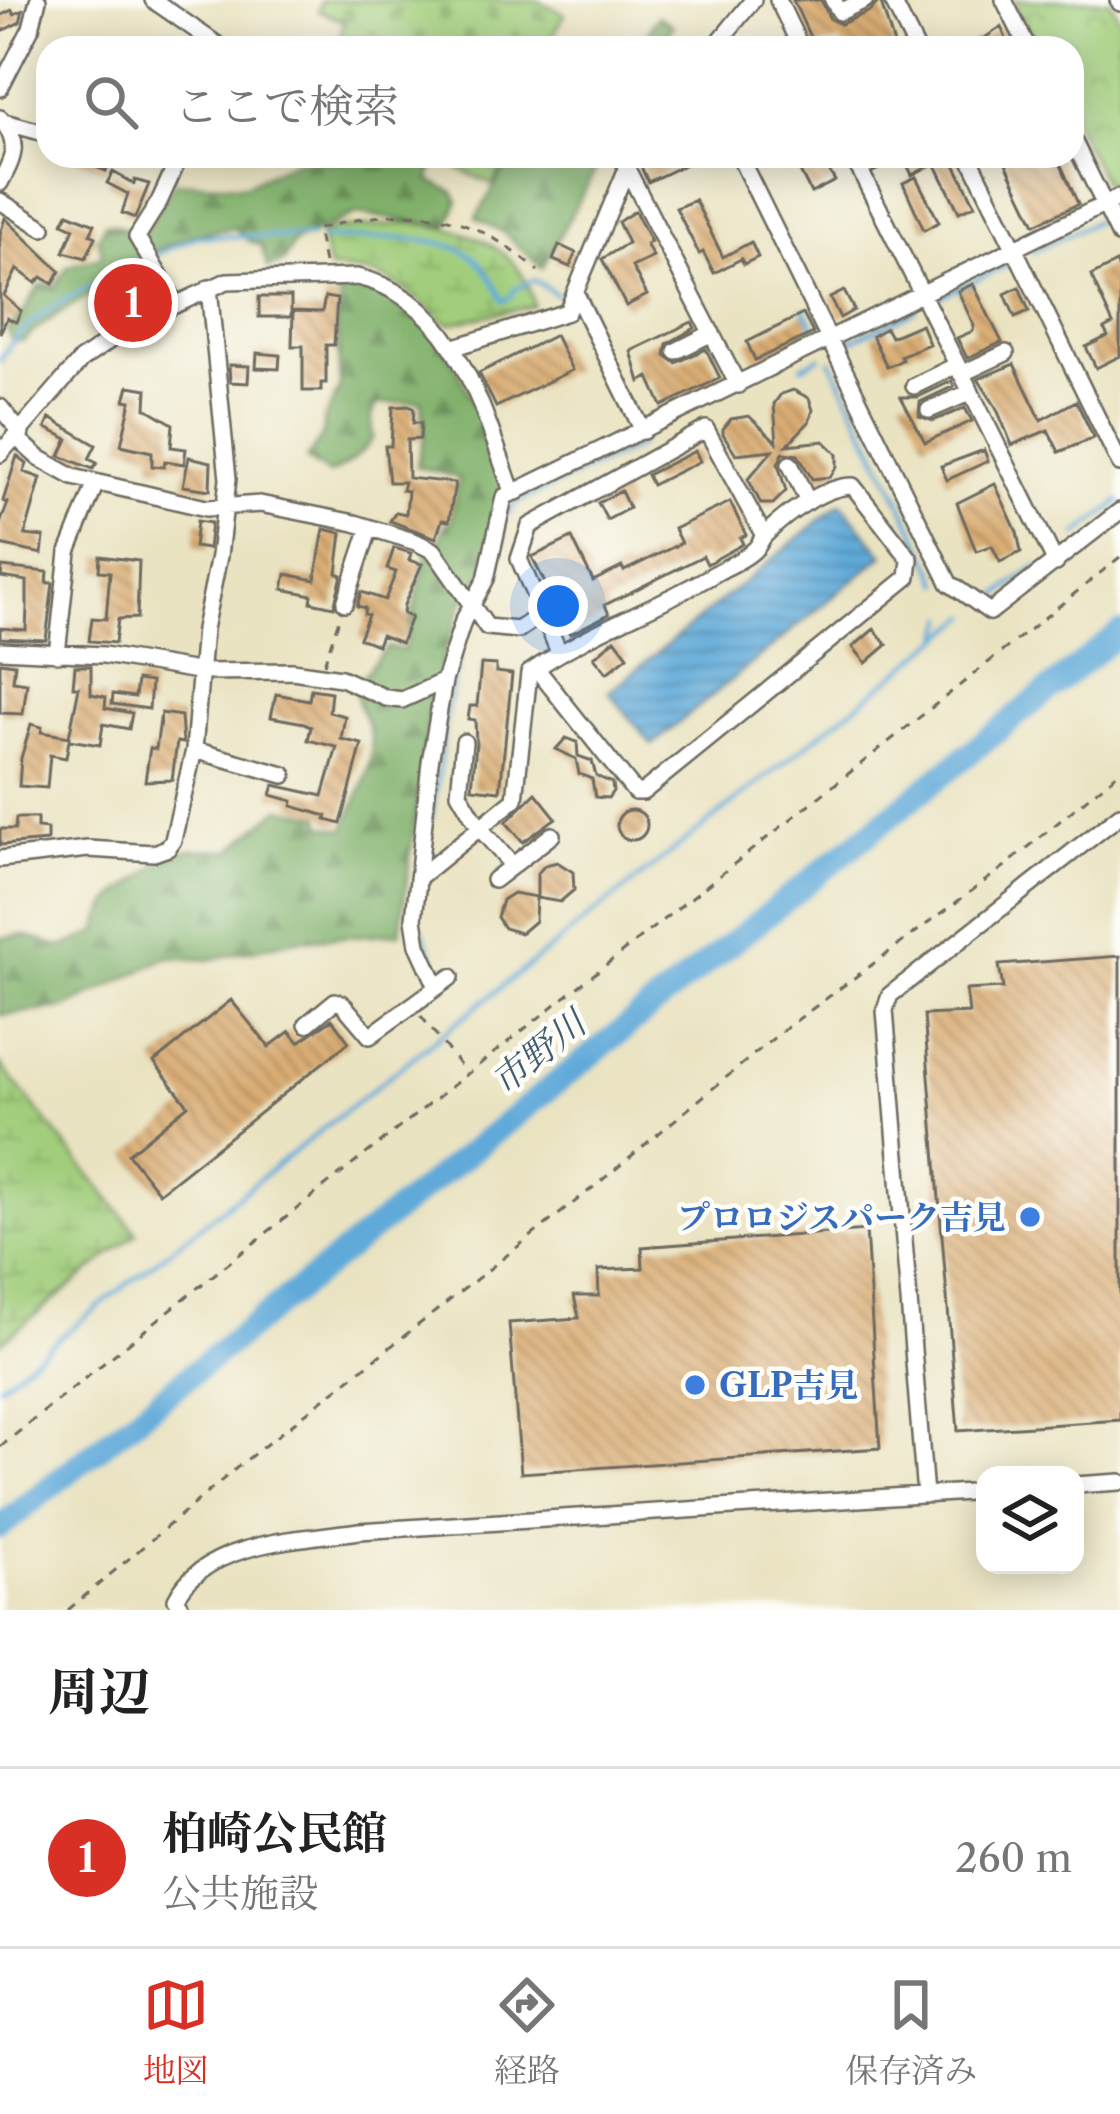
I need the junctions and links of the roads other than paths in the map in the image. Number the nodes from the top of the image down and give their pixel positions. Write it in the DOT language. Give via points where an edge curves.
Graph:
graph roads {
  1 [pos="38,0"];
  2 [pos="153,0"];
  3 [pos="753,0"];
  4 [pos="778,0"];
  5 [pos="833,0"];
  6 [pos="865,0"];
  7 [pos="892,0"];
  8 [pos="1004,0"];
  9 [pos="205,36"];
  10 [pos="724,36"];
  11 [pos="795,36"];
  12 [pos="910,36"];
  13 [pos="1022,36"];
  14 [pos="0,88"];
  15 [pos="2,120"];
  16 [pos="36,130"];
  17 [pos="1084,157"];
  18 [pos="175,168"];
  19 [pos="625,168"];
  20 [pos="631,168"];
  21 [pos="745,168"];
  22 [pos="858,168"];
  23 [pos="975,168"];
  24 [pos="0,183"];
  25 [pos="0,201"];
  26 [pos="1112,201"];
  27 [pos="43,228"];
  28 [pos="1120,236"];
  29 [pos="1014,248"];
  30 [pos="209,288"];
  31 [pos="575,292"];
  32 [pos="920,296"];
  33 [pos="176,304"];
  34 [pos="712,333"];
  35 [pos="829,341"];
  36 [pos="455,347"];
  37 [pos="676,351"];
  38 [pos="1006,352"];
  39 [pos="959,370"];
  40 [pos="738,385"];
  41 [pos="914,386"];
  42 [pos="971,392"];
  43 [pos="0,407"];
  44 [pos="929,410"];
  45 [pos="643,431"];
  46 [pos="19,435"];
  47 [pos="0,454"];
  48 [pos="790,464"];
  49 [pos="1120,464"];
  50 [pos="96,483"];
  51 [pos="517,492"];
  52 [pos="808,502"];
  53 [pos="224,507"];
  54 [pos="1120,512"];
  55 [pos="370,530"];
  56 [pos="764,536"];
  57 [pos="1056,563"];
  58 [pos="345,603"];
  59 [pos="472,608"];
  60 [pos="542,614"];
  61 [pos="0,650"];
  62 [pos="559,652"];
  63 [pos="57,653"];
  64 [pos="536,668"];
  65 [pos="203,672"];
  66 [pos="444,681"];
  67 [pos="464,742"];
  68 [pos="194,750"];
  69 [pos="284,775"];
  70 [pos="1120,815"];
  71 [pos="479,827"];
  72 [pos="552,835"];
  73 [pos="0,859"];
  74 [pos="512,865"];
  75 [pos="418,878"];
  76 [pos="494,880"];
  77 [pos="307,1024"];
  78 [pos="1120,1482"];
  79 [pos="1084,1484"];
  80 [pos="976,1492"];
  81 [pos="925,1495"];
  82 [pos="183,1610"];
  1 -- 14 [label="street"];
  2 -- 9 [label="street"];
  3 -- 10 [label="street"];
  4 -- 11 [label="street"];
  5 -- 6 [label="street" via="840,12"];
  7 -- 12 [label="street"];
  8 -- 13 [label="street"];
  15 -- 16 [label="street"];
  15 -- 24 [label="street" via="15,148"];
  17 -- 26 [label="street"];
  18 -- 33 [label="street" via="137,237"];
  19 -- 31 [label="street"];
  20 -- 34 [label="street"];
  21 -- 35 [label="street"];
  22 -- 32 [label="street"];
  23 -- 29 [label="street"];
  25 -- 27 [label="street"];
  26 -- 28 [label="street"];
  26 -- 29 [label="street"];
  29 -- 32 [label="street"];
  29 -- 49 [label="street"];
  30 -- 33 [label="street"];
  30 -- 36 [label="street" via="247,278 377,282 419,309"];
  30 -- 53 [label="street"];
  31 -- 36 [label="street" via="559,317"];
  31 -- 45 [label="street"];
  32 -- 35 [label="street"];
  32 -- 39 [label="street"];
  33 -- 46 [label="street" via="81,360"];
  34 -- 37 [label="street"];
  34 -- 40 [label="street"];
  35 -- 40 [label="street"];
  35 -- 57 [label="street" via="949,583 990,612"];
  36 -- 51 [label="street"];
  38 -- 39 [label="street"];
  39 -- 41 [label="street"];
  39 -- 42 [label="street"];
  40 -- 45 [label="street"];
  42 -- 44 [label="street"];
  42 -- 57 [label="street"];
  43 -- 46 [label="street"];
  45 -- 51 [label="street"];
  46 -- 47 [label="street"];
  46 -- 50 [label="street" via="56,469"];
  48 -- 52 [label="street"];
  50 -- 53 [label="street"];
  50 -- 63 [label="street" via="65,565"];
  51 -- 59 [label="street" via="504,497"];
  52 -- 56 [label="street"];
  52 -- 64 [label="street" via="853,486 910,559 908,577 643,792 634,792"];
  53 -- 55 [label="street" via="260,504"];
  53 -- 65 [label="street"];
  54 -- 57 [label="street"];
  55 -- 58 [label="street"];
  55 -- 59 [label="street" via="434,551"];
  56 -- 60 [label="street" via="706,429 530,526 519,559"];
  56 -- 62 [label="street" via="678,596"];
  59 -- 60 [label="street" via="487,627 507,631"];
  59 -- 66 [label="street"];
  60 -- 62 [label="street"];
  61 -- 63 [label="street"];
  62 -- 64 [label="street"];
  63 -- 65 [label="street"];
  64 -- 71 [label="street" via="529,673 515,799"];
  65 -- 66 [label="street" via="321,675 401,700"];
  65 -- 68 [label="street"];
  66 -- 75 [label="street"];
  67 -- 71 [label="street" via="459,793"];
  68 -- 69 [label="street"];
  68 -- 73 [label="street" via="173,840 162,851"];
  70 -- 81 [label="street" via="890,995 885,1010"];
  71 -- 74 [label="street"];
  71 -- 75 [label="street"];
  72 -- 74 [label="street"];
  74 -- 76 [label="street"];
  75 -- 77 [label="street" via="415,935 444,982 370,1036 335,1001"];
  78 -- 79 [label="street"];
  80 -- 81 [label="street"];
  81 -- 82 [label="street" via="359,1531 257,1546 210,1563 183,1585 176,1599"];
}
